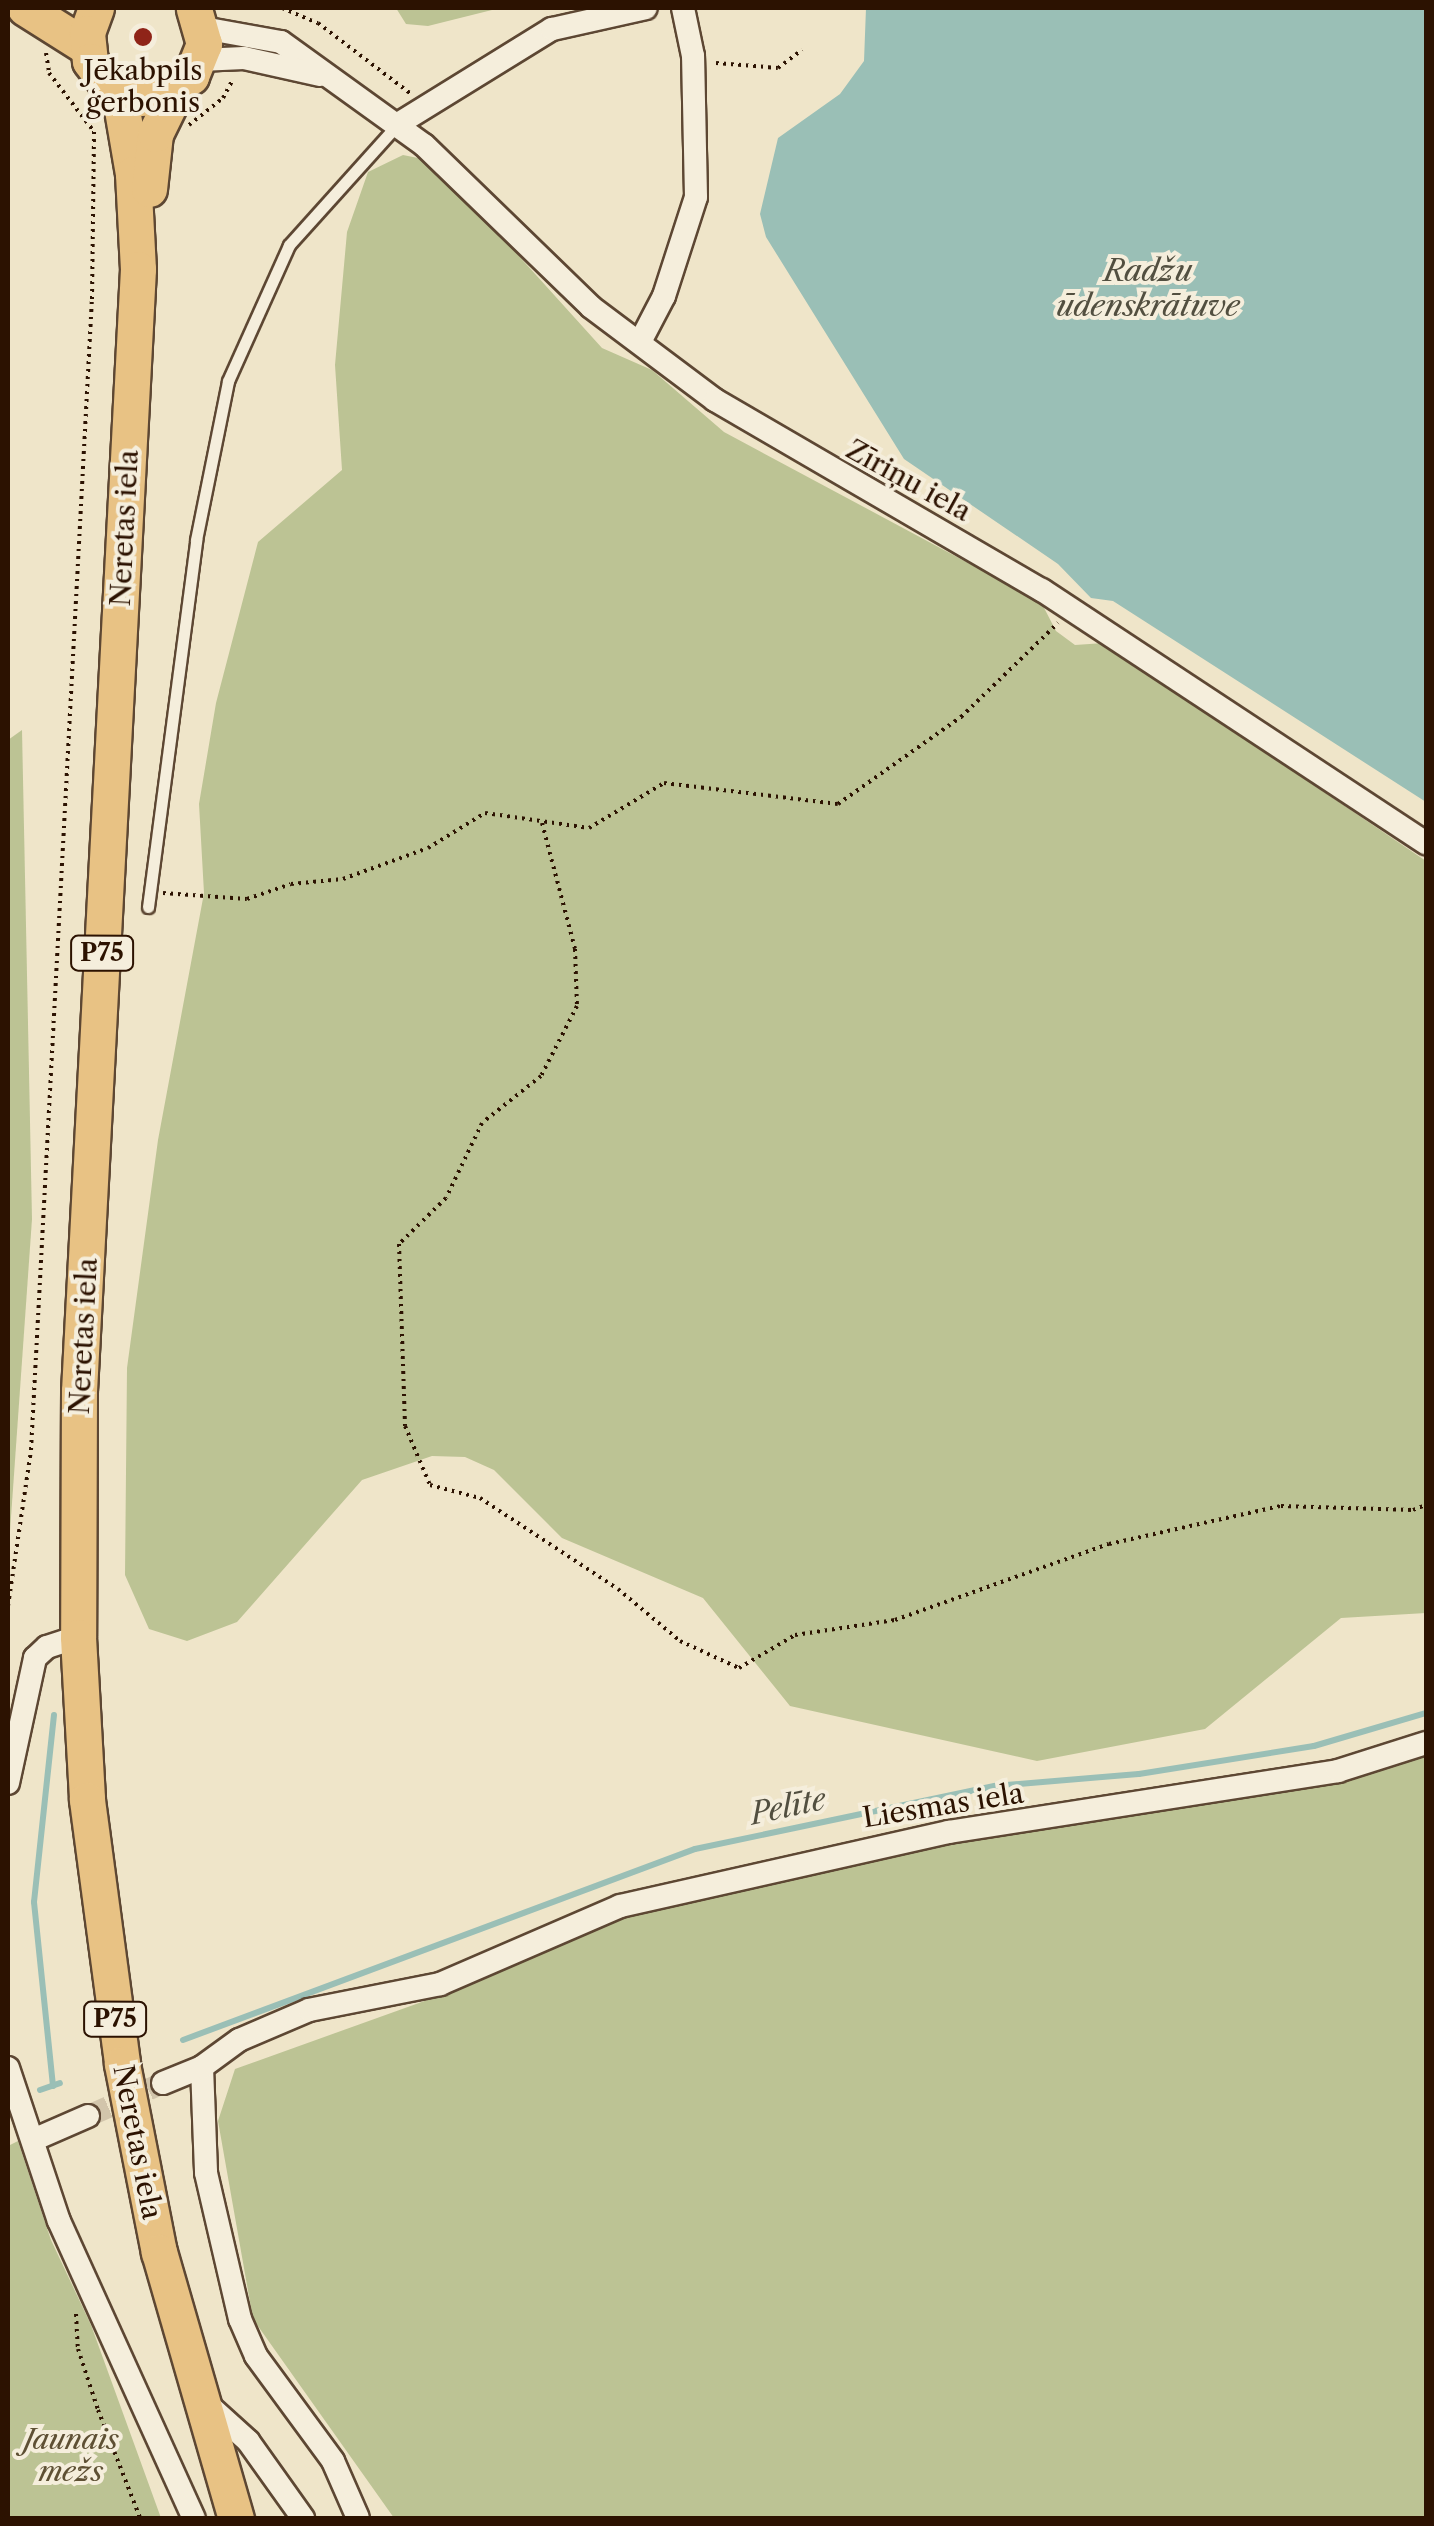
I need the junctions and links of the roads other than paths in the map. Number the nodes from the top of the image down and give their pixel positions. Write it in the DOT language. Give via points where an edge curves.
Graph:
graph roads {
  1 [pos="25,8"];
  2 [pos="96,8"];
  3 [pos="646,8"];
  4 [pos="683,8"];
  5 [pos="199,32"];
  6 [pos="87,47"];
  7 [pos="329,77"];
  8 [pos="176,89"];
  9 [pos="120,92"];
  10 [pos="398,124"];
  11 [pos="138,269"];
  12 [pos="640,342"];
  13 [pos="1426,842"];
  14 [pos="148,907"];
  15 [pos="78,1637"];
  16 [pos="1426,1743"];
  17 [pos="8,1783"];
  18 [pos="202,2067"];
  19 [pos="8,2068"];
  20 [pos="163,2083"];
  21 [pos="88,2116"];
  22 [pos="33,2140"];
  23 [pos="196,2394"];
  24 [pos="194,2518"];
  25 [pos="236,2518"];
  26 [pos="302,2518"];
  27 [pos="358,2518"];
  1 -- 6 [label="main road"];
  2 -- 6 [label="main road"];
  3 -- 10 [label="street" via="552,29"];
  4 -- 12 [label="street" via="696,198 664,296"];
  5 -- 7 [label="street" via="244,58"];
  5 -- 7 [label="street" via="282,42"];
  5 -- 8 [label="main road, Neretas iela"];
  6 -- 9 [label="main road" via="98,74"];
  7 -- 10 [label="street, Zīriņu iela"];
  8 -- 9 [label="main road" via="139,98"];
  8 -- 11 [label="main road, Neretas iela" via="155,134"];
  9 -- 11 [label="main road, Neretas iela / P75"];
  10 -- 12 [label="street, Zīriņu iela" via="489,202 591,307"];
  10 -- 14 [label="lane" via="290,244 228,382 196,540"];
  11 -- 15 [label="main road, Neretas iela / P75" via="79,1391"];
  12 -- 13 [label="street, Zīriņu iela" via="787,446 1070,608"];
  15 -- 17 [label="street" via="47,1646 35,1658"];
  15 -- 23 [label="main road, Neretas iela / P75" via="87,1800 106,1961 158,2252"];
  16 -- 18 [label="street, Liesmas iela" via="1338,1771 949,1832 620,1906 440,1984 308,2010 239,2040"];
  18 -- 20 [label="street, Liesmas iela"];
  18 -- 27 [label="street" via="206,2173 240,2319 256,2356 333,2460"];
  19 -- 22 [label="street"];
  21 -- 22 [label="street"];
  22 -- 24 [label="street" via="86,2280"];
  23 -- 25 [label="main road, P75"];
  23 -- 26 [label="street" via="248,2441"];
}
